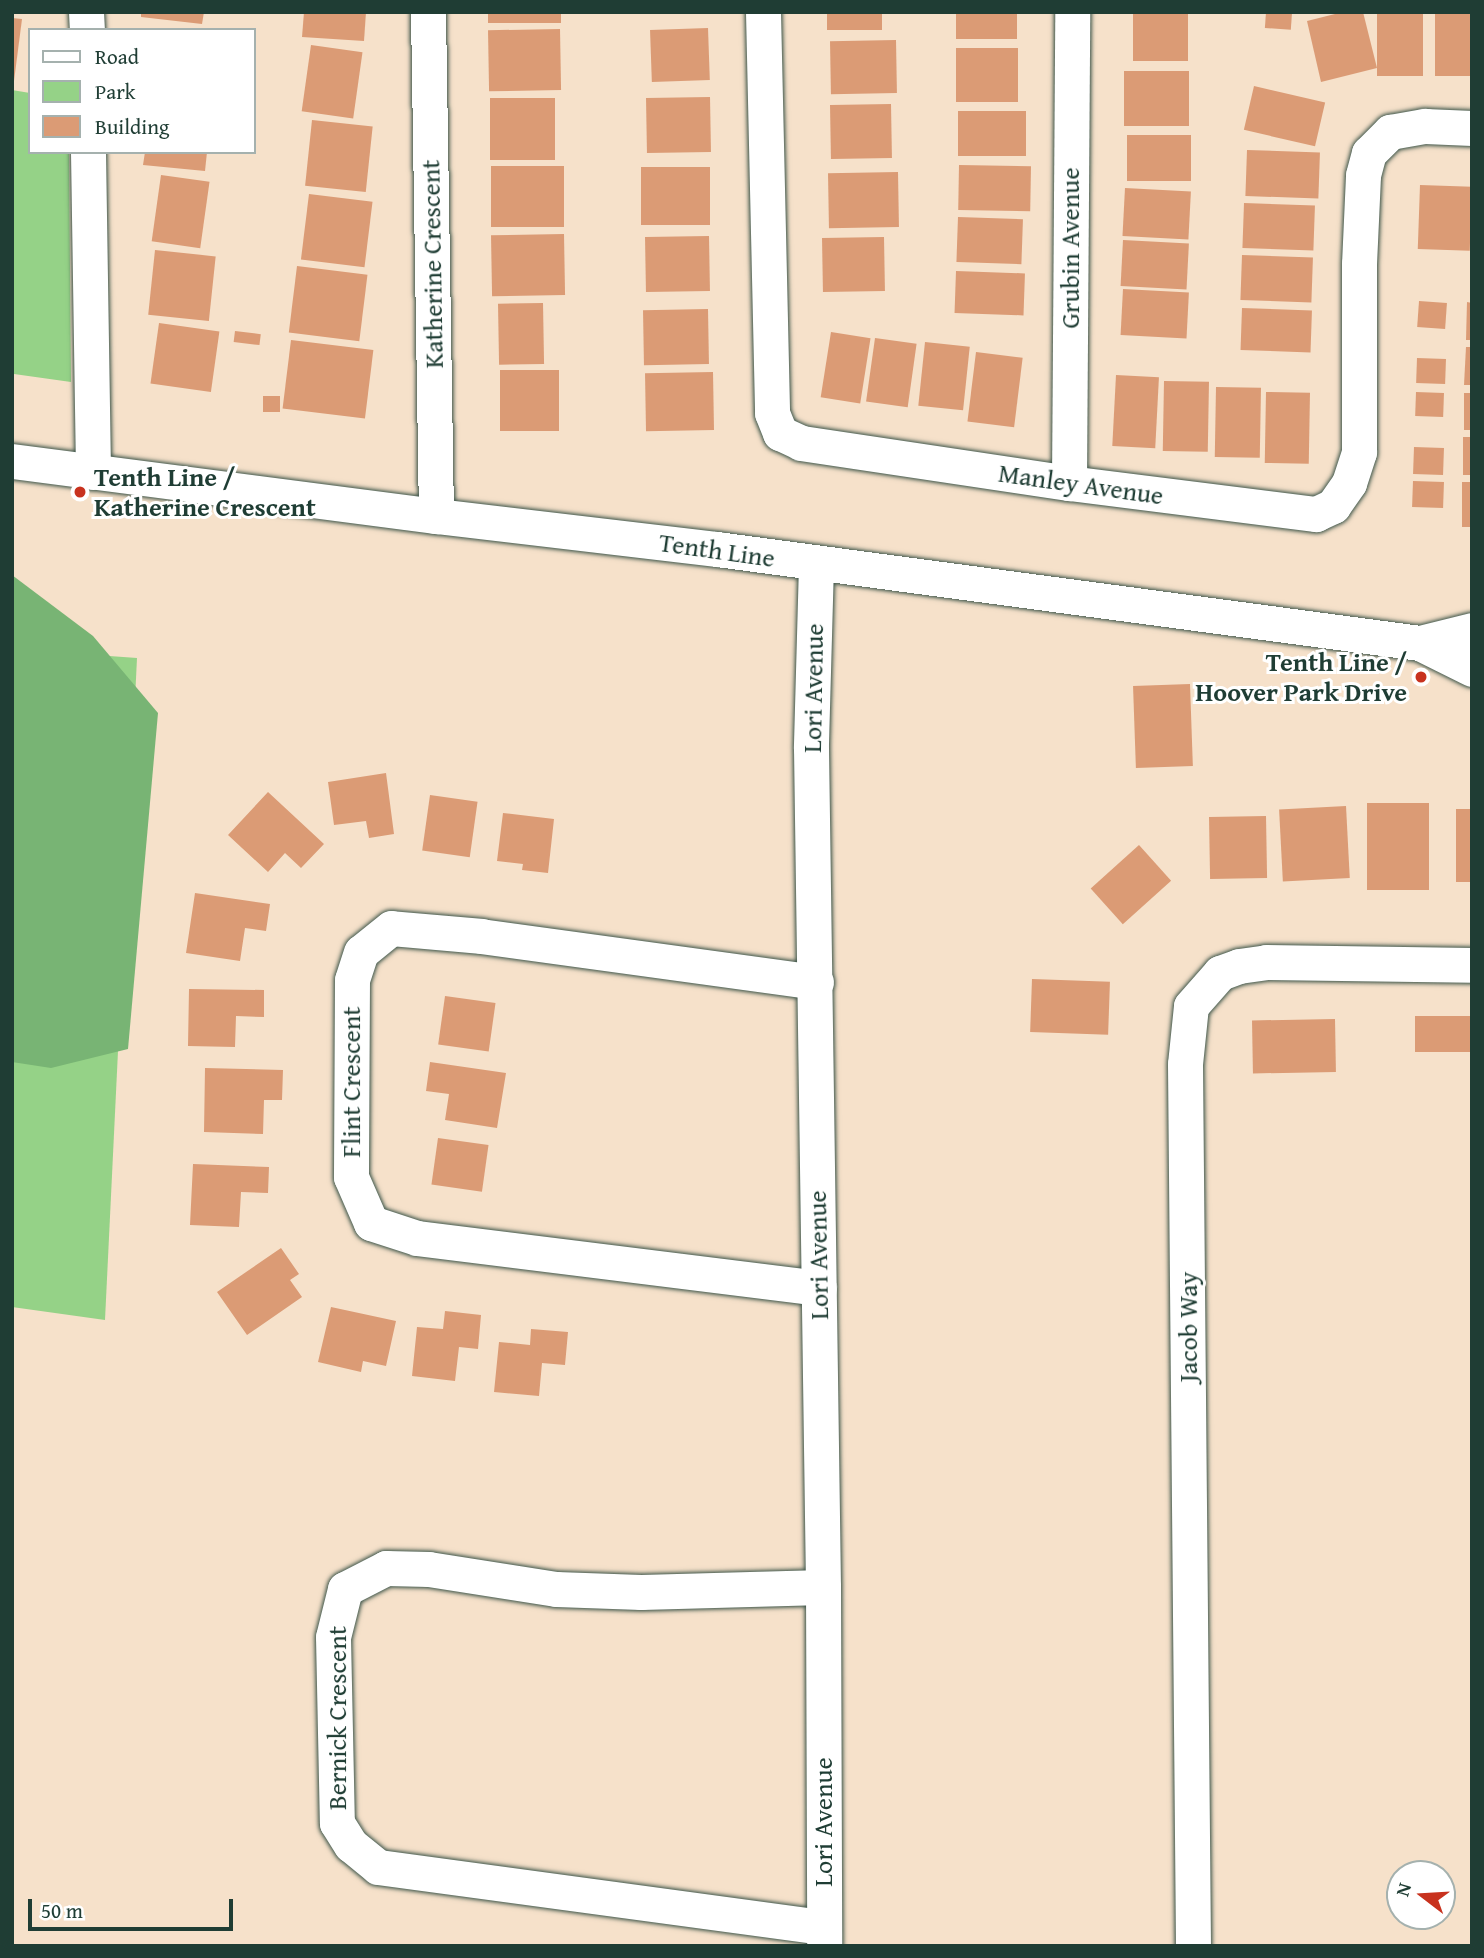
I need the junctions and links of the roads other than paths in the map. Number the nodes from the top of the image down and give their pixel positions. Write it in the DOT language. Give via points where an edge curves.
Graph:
graph roads {
  1 [pos="428,12"];
  2 [pos="763,12"];
  3 [pos="1072,12"];
  4 [pos="1472,128"];
  5 [pos="88,154"];
  6 [pos="12,461"];
  7 [pos="93,472"];
  8 [pos="1069,484"];
  9 [pos="436,516"];
  10 [pos="816,564"];
  11 [pos="1472,630"];
  12 [pos="1420,643"];
  13 [pos="1472,669"];
  14 [pos="1472,965"];
  15 [pos="816,982"];
  16 [pos="818,1288"];
  17 [pos="823,1587"];
  18 [pos="823,1936"];
  19 [pos="1193,1946"];
  1 -- 9 [label="street, Katherine Crescent"];
  2 -- 8 [label="street, Manley Avenue" via="772,413 780,433 801,443"];
  3 -- 8 [label="street, Grubin Avenue"];
  4 -- 8 [label="street, Manley Avenue" via="1425,126 1390,132 1369,153 1363,175 1359,264 1359,452 1349,483 1333,506 1316,514"];
  5 -- 7 [label="street"];
  6 -- 7 [label="street, Tenth Line"];
  7 -- 9 [label="street, Tenth Line"];
  9 -- 10 [label="street, Tenth Line"];
  10 -- 12 [label="street, Tenth Line"];
  10 -- 15 [label="street, Lori Avenue" via="811,748"];
  11 -- 12 [label="street, Tenth Line"];
  12 -- 13 [label="street, Tenth Line"];
  14 -- 19 [label="street, Jacob Way" via="1266,962 1220,972 1191,1006 1185,1065"];
  15 -- 16 [label="street, Lori Avenue"];
  15 -- 16 [label="street, Flint Crescent" via="482,936 391,928 361,953 352,980 351,1177 371,1223 417,1238"];
  16 -- 17 [label="street, Lori Avenue"];
  17 -- 18 [label="street, Lori Avenue"];
  17 -- 18 [label="street, Bernick Crescent" via="641,1592 556,1589 429,1569 386,1568 345,1589 334,1637 334,1714 337,1823 351,1845 378,1867"];
}
